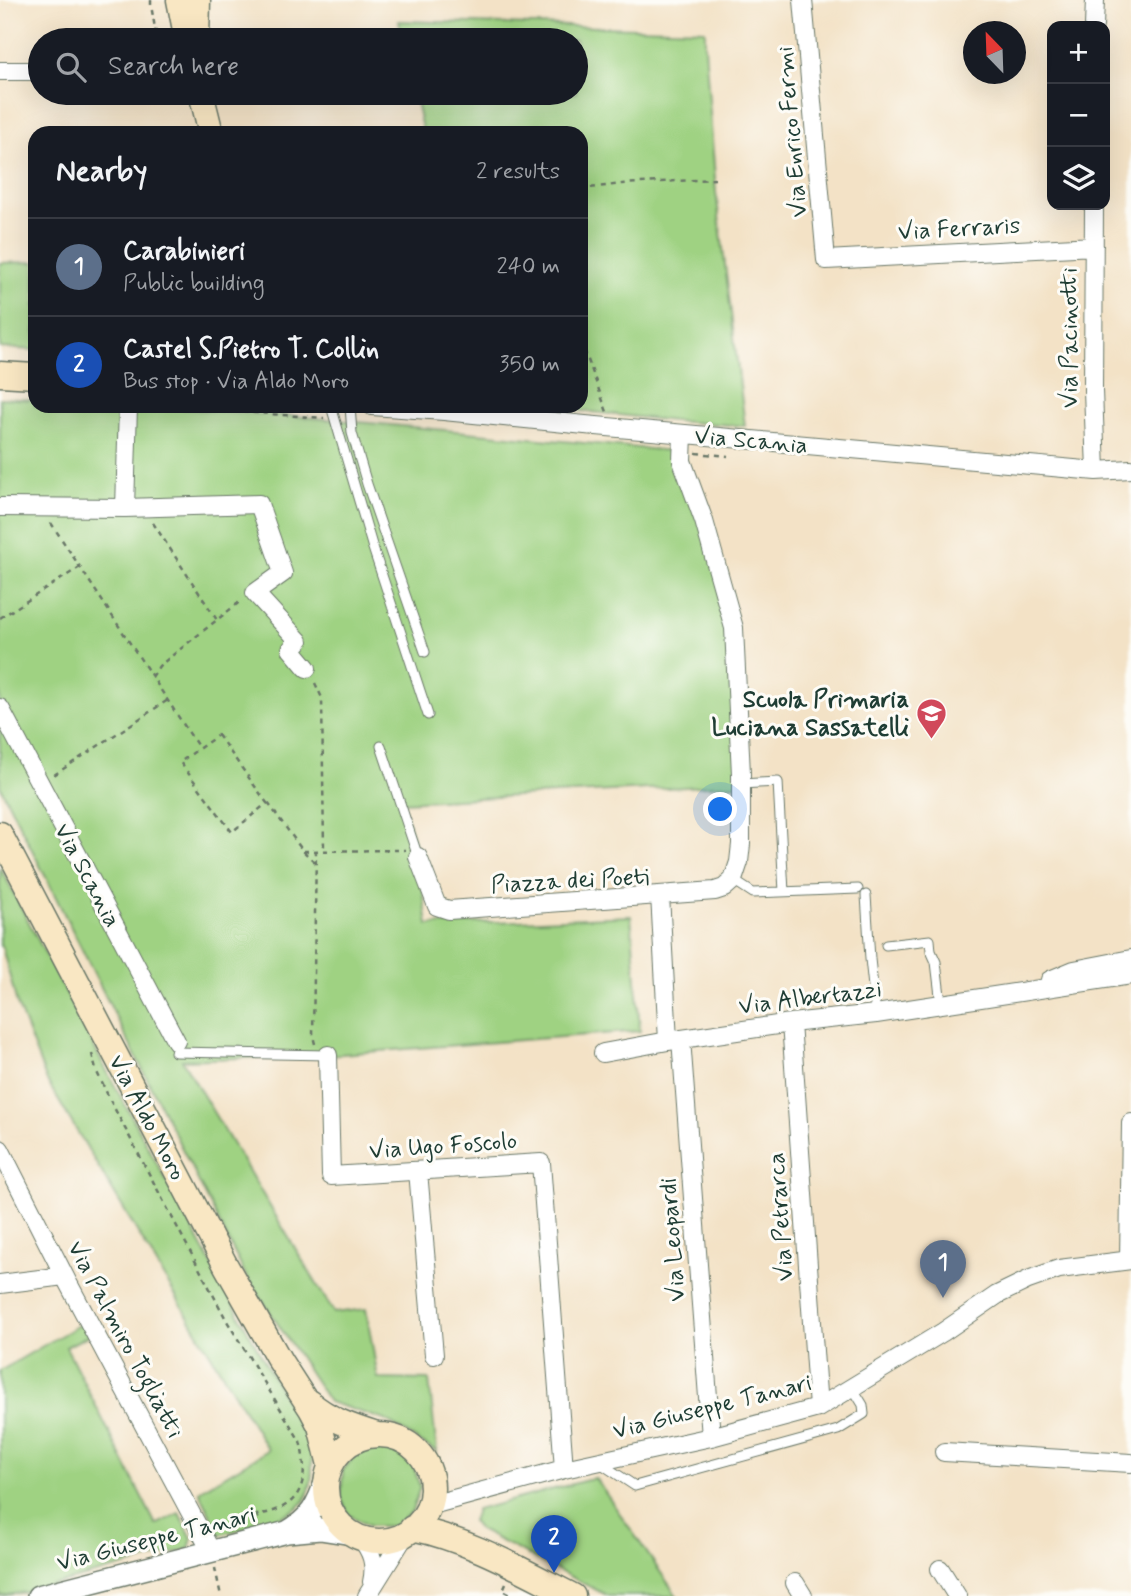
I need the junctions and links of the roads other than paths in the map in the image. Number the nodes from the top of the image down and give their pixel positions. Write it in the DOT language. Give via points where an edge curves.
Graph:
graph roads {
  1 [pos="179,0"];
  2 [pos="198,0"];
  3 [pos="803,0"];
  4 [pos="1095,0"];
  5 [pos="1094,21"];
  6 [pos="185,28"];
  7 [pos="197,28"];
  8 [pos="0,71"];
  9 [pos="28,71"];
  10 [pos="204,105"];
  11 [pos="209,126"];
  12 [pos="1094,210"];
  13 [pos="1094,246"];
  14 [pos="826,260"];
  15 [pos="0,374"];
  16 [pos="28,376"];
  17 [pos="128,413"];
  18 [pos="333,413"];
  19 [pos="351,413"];
  20 [pos="464,413"];
  21 [pos="683,434"];
  22 [pos="1131,469"];
  23 [pos="1096,471"];
  24 [pos="0,507"];
  25 [pos="134,508"];
  26 [pos="425,652"];
  27 [pos="307,668"];
  28 [pos="0,708"];
  29 [pos="428,715"];
  30 [pos="381,746"];
  31 [pos="741,784"];
  32 [pos="0,834"];
  33 [pos="417,854"];
  34 [pos="733,880"];
  35 [pos="784,892"];
  36 [pos="660,895"];
  37 [pos="886,944"];
  38 [pos="1131,959"];
  39 [pos="1131,975"];
  40 [pos="1023,991"];
  41 [pos="941,1004"];
  42 [pos="876,1014"];
  43 [pos="791,1023"];
  44 [pos="675,1040"];
  45 [pos="176,1046"];
  46 [pos="603,1053"];
  47 [pos="325,1055"];
  48 [pos="1131,1123"];
  49 [pos="0,1149"];
  50 [pos="418,1171"];
  51 [pos="1130,1261"];
  52 [pos="64,1276"];
  53 [pos="0,1284"];
  54 [pos="434,1354"];
  55 [pos="852,1387"];
  56 [pos="304,1396"];
  57 [pos="818,1408"];
  58 [pos="377,1435"];
  59 [pos="711,1437"];
  60 [pos="944,1452"];
  61 [pos="598,1462"];
  62 [pos="1131,1463"];
  63 [pos="564,1469"];
  64 [pos="328,1473"];
  65 [pos="430,1499"];
  66 [pos="410,1530"];
  67 [pos="288,1532"];
  68 [pos="356,1535"];
  69 [pos="476,1547"];
  70 [pos="211,1551"];
  71 [pos="940,1569"];
  72 [pos="368,1592"];
  73 [pos="38,1596"];
  74 [pos="573,1596"];
  75 [pos="957,1596"];
  1 -- 6 [label="main road"];
  2 -- 7 [label="main road"];
  3 -- 14 [label="street, Via Enrico Fermi"];
  4 -- 5 [label="street"];
  8 -- 9 [label="street"];
  10 -- 11 [label="main road"];
  12 -- 13 [label="street, Via Pacinotti"];
  13 -- 14 [label="street, Via Ferraris"];
  13 -- 23 [label="street, Via Pacinotti"];
  15 -- 16 [label="main road"];
  17 -- 25 [label="street"];
  18 -- 29 [label="lane"];
  19 -- 26 [label="lane" via="363,471"];
  20 -- 21 [label="street, Via Scania"];
  21 -- 23 [label="street, Via Scania"];
  21 -- 31 [label="street" via="682,461 734,628"];
  22 -- 23 [label="street, Via Scania"];
  24 -- 25 [label="street"];
  25 -- 27 [label="street" via="259,504 283,573 255,593 299,641 291,649"];
  28 -- 45 [label="street, Via Scania"];
  30 -- 33 [label="lane"];
  31 -- 34 [label="street" via="741,844"];
  31 -- 35 [label="lane" via="778,782"];
  32 -- 56 [label="main road, Via Aldo Moro" via="226,1266"];
  33 -- 36 [label="street, Piazza dei Poeti" via="437,906 449,910"];
  34 -- 35 [label="lane" via="753,893"];
  34 -- 36 [label="street" via="715,891"];
  35 -- 42 [label="lane" via="862,892"];
  36 -- 44 [label="street, Piazza dei Poeti"];
  37 -- 41 [label="lane" via="930,940"];
  38 -- 40 [label="street, Via Albertazzi" via="1074,970"];
  39 -- 40 [label="street, Via Albertazzi"];
  40 -- 41 [label="street, Via Albertazzi"];
  41 -- 42 [label="street, Via Albertazzi"];
  42 -- 43 [label="street, Via Albertazzi"];
  43 -- 44 [label="street, Via Albertazzi"];
  43 -- 57 [label="street, Via Petrarca"];
  44 -- 46 [label="street, Via Albertazzi"];
  44 -- 59 [label="street, Via Leopardi"];
  45 -- 47 [label="lane"];
  47 -- 50 [label="street, Via Ugo Foscolo" via="331,1176"];
  48 -- 51 [label="street"];
  49 -- 52 [label="street, Via Palmiro Togliatti"];
  50 -- 54 [label="street"];
  50 -- 63 [label="street, Via Ugo Foscolo" via="541,1163"];
  51 -- 55 [label="street, Via Giuseppe Tanari" via="1059,1269 997,1294"];
  52 -- 53 [label="street"];
  52 -- 70 [label="street, Via Palmiro Togliatti"];
  55 -- 57 [label="street, Via Giuseppe Tanari"];
  55 -- 61 [label="lane" via="864,1414 838,1430 635,1486"];
  56 -- 58 [label="main road, Via Aldo Moro" via="321,1412"];
  56 -- 64 [label="main road, Via Aldo Moro" via="320,1426"];
  57 -- 59 [label="street, Via Giuseppe Tanari"];
  58 -- 64 [label="main road" via="349,1443"];
  58 -- 65 [label="main road" via="402,1440 422,1456 431,1480"];
  59 -- 61 [label="street, Via Giuseppe Tanari"];
  60 -- 62 [label="street"];
  61 -- 63 [label="street, Via Giuseppe Tanari"];
  63 -- 65 [label="street, Via Giuseppe Tanari" via="482,1491"];
  64 -- 67 [label="street, Via Giuseppe Tanari" via="316,1507"];
  64 -- 68 [label="main road" via="326,1496 331,1511"];
  65 -- 66 [label="main road" via="422,1518"];
  65 -- 69 [label="main road"];
  66 -- 68 [label="main road" via="384,1540"];
  66 -- 69 [label="main road"];
  66 -- 72 [label="street"];
  67 -- 68 [label="street, Via Giuseppe Tanari" via="320,1529"];
  67 -- 70 [label="street, Via Giuseppe Tanari"];
  68 -- 72 [label="street" via="374,1561"];
  69 -- 74 [label="main road"];
  70 -- 73 [label="street, Via Giuseppe Tanari"];
  71 -- 75 [label="street"];
}
